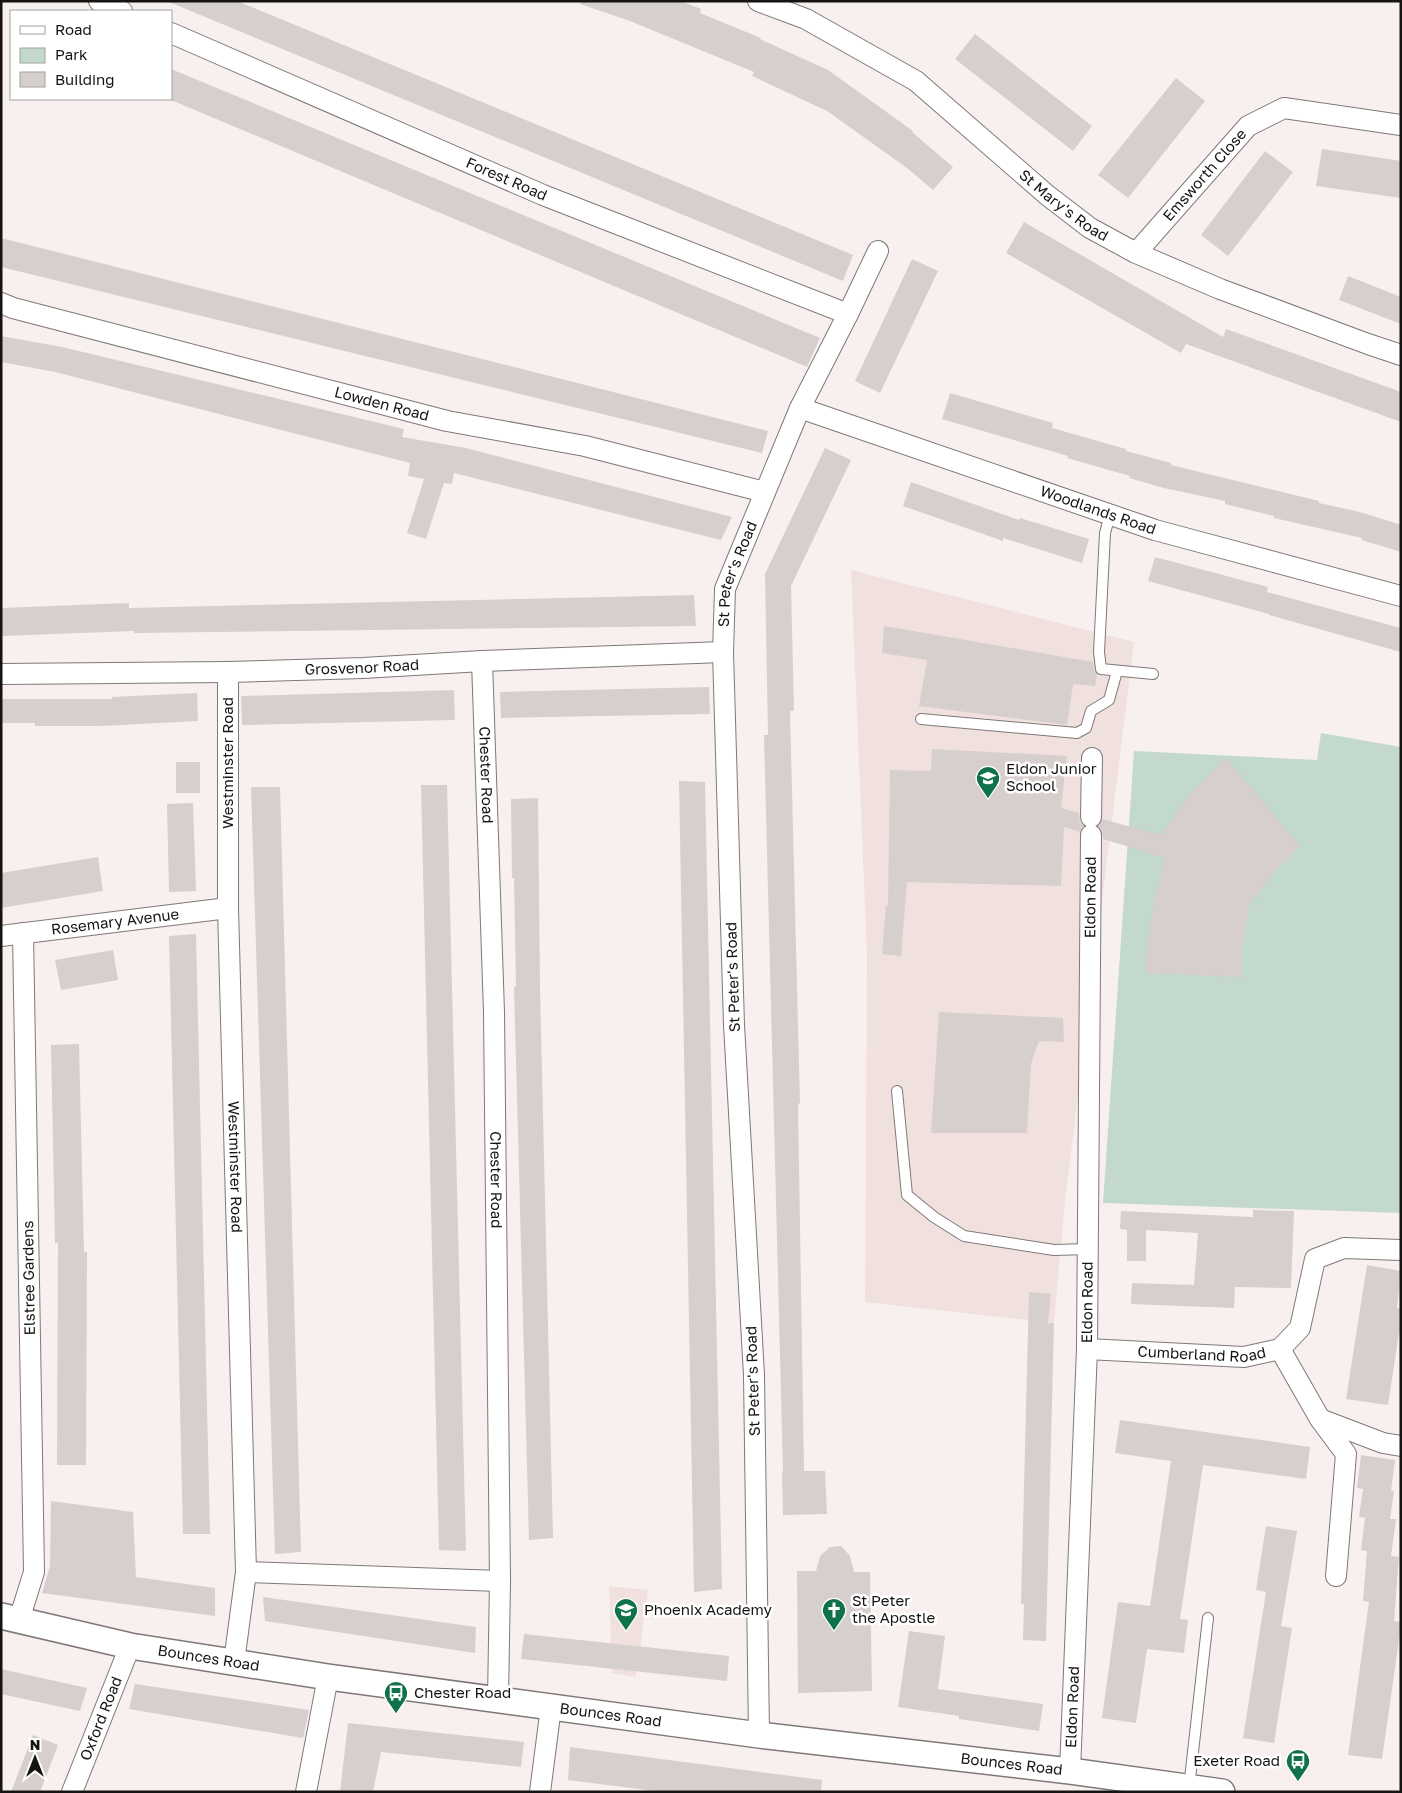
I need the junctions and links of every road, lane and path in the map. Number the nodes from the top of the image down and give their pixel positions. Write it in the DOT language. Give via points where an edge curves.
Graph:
graph roads {
  1 [pos="99,1"];
  2 [pos="758,1"];
  3 [pos="120,10"];
  4 [pos="172,33"];
  5 [pos="1401,125"];
  6 [pos="878,251"];
  7 [pos="1136,253"];
  8 [pos="1,302"];
  9 [pos="848,314"];
  10 [pos="1401,355"];
  11 [pos="800,408"];
  12 [pos="766,492"];
  13 [pos="1110,515"];
  14 [pos="1401,596"];
  15 [pos="723,652"];
  16 [pos="482,661"];
  17 [pos="1117,671"];
  18 [pos="228,672"];
  19 [pos="1,674"];
  20 [pos="1153,674"];
  21 [pos="921,720"];
  22 [pos="1092,758"];
  23 [pos="228,908"];
  24 [pos="23,933"];
  25 [pos="1,936"];
  26 [pos="897,1091"];
  27 [pos="1088,1249"];
  28 [pos="1401,1250"];
  29 [pos="1087,1348"];
  30 [pos="1280,1348"];
  31 [pos="1320,1419"];
  32 [pos="1401,1446"];
  33 [pos="246,1572"];
  34 [pos="1336,1576"];
  35 [pos="500,1582"];
  36 [pos="10,1618"];
  37 [pos="1208,1618"];
  38 [pos="130,1646"];
  39 [pos="234,1662"];
  40 [pos="328,1677"];
  41 [pos="498,1699"];
  42 [pos="551,1707"];
  43 [pos="759,1735"];
  44 [pos="1070,1771"];
  45 [pos="1207,1790"];
  46 [pos="72,1792"];
  47 [pos="306,1792"];
  48 [pos="540,1792"];
  1 -- 3 [label="street"];
  2 -- 7 [label="street, St Mary's Road" via="806,19 916,81 1046,195 1090,228"];
  4 -- 9 [label="street, Forest Road" via="543,195"];
  5 -- 7 [label="street, Emsworth Close" via="1284,108 1248,126"];
  6 -- 9 [label="street, St Peter's Road"];
  7 -- 10 [label="street, St Mary's Road" via="1220,289"];
  8 -- 12 [label="street, Lowden Road" via="447,421 585,446"];
  9 -- 11 [label="street, St Peter's Road"];
  11 -- 12 [label="street, St Peter's Road"];
  11 -- 13 [label="street, Woodlands Road"];
  12 -- 15 [label="street, St Peter's Road" via="725,589"];
  13 -- 14 [label="street, Woodlands Road" via="1154,530"];
  13 -- 17 [label="lane" via="1105,533 1099,652 1101,669"];
  15 -- 16 [label="street, Grosvenor Road"];
  15 -- 43 [label="street, St Peter's Road" via="734,1025 754,1374"];
  16 -- 18 [label="street, Grosvenor Road"];
  16 -- 35 [label="street, Chester Road" via="494,1012"];
  17 -- 20 [label="lane"];
  17 -- 21 [label="lane" via="1109,700 1091,711 1086,728 1078,734"];
  18 -- 19 [label="street, Grosvenor Road"];
  18 -- 23 [label="street, Westminster Road"];
  22 -- 27 [label="street, Eldon Road"];
  23 -- 24 [label="street, Rosemary Avenue"];
  23 -- 33 [label="street, Westminster Road"];
  24 -- 25 [label="street, Rosemary Avenue"];
  24 -- 36 [label="street, Elstree Gardens" via="34,1572"];
  26 -- 27 [label="lane" via="907,1195 964,1236 1054,1250"];
  27 -- 29 [label="street, Eldon Road"];
  28 -- 30 [label="street, Cumberland Road" via="1344,1248 1315,1259 1300,1328"];
  29 -- 30 [label="street, Cumberland Road" via="1244,1357"];
  29 -- 44 [label="street, Eldon Road"];
  30 -- 31 [label="street"];
  31 -- 32 [label="street" via="1383,1443"];
  31 -- 34 [label="street" via="1346,1454"];
  33 -- 35 [label="street"];
  33 -- 39 [label="street, Westminster Road"];
  35 -- 41 [label="street, Chester Road"];
  36 -- 38 [label="street, Bounces Road"];
  37 -- 45 [label="lane"];
  38 -- 39 [label="street, Bounces Road"];
  38 -- 46 [label="street, Oxford Road"];
  39 -- 40 [label="street, Bounces Road"];
  40 -- 41 [label="street, Bounces Road"];
  40 -- 47 [label="street"];
  41 -- 42 [label="street, Bounces Road"];
  42 -- 43 [label="street, Bounces Road"];
  42 -- 48 [label="street"];
  43 -- 44 [label="street, Bounces Road"];
  44 -- 45 [label="street, Bounces Road"];
}
